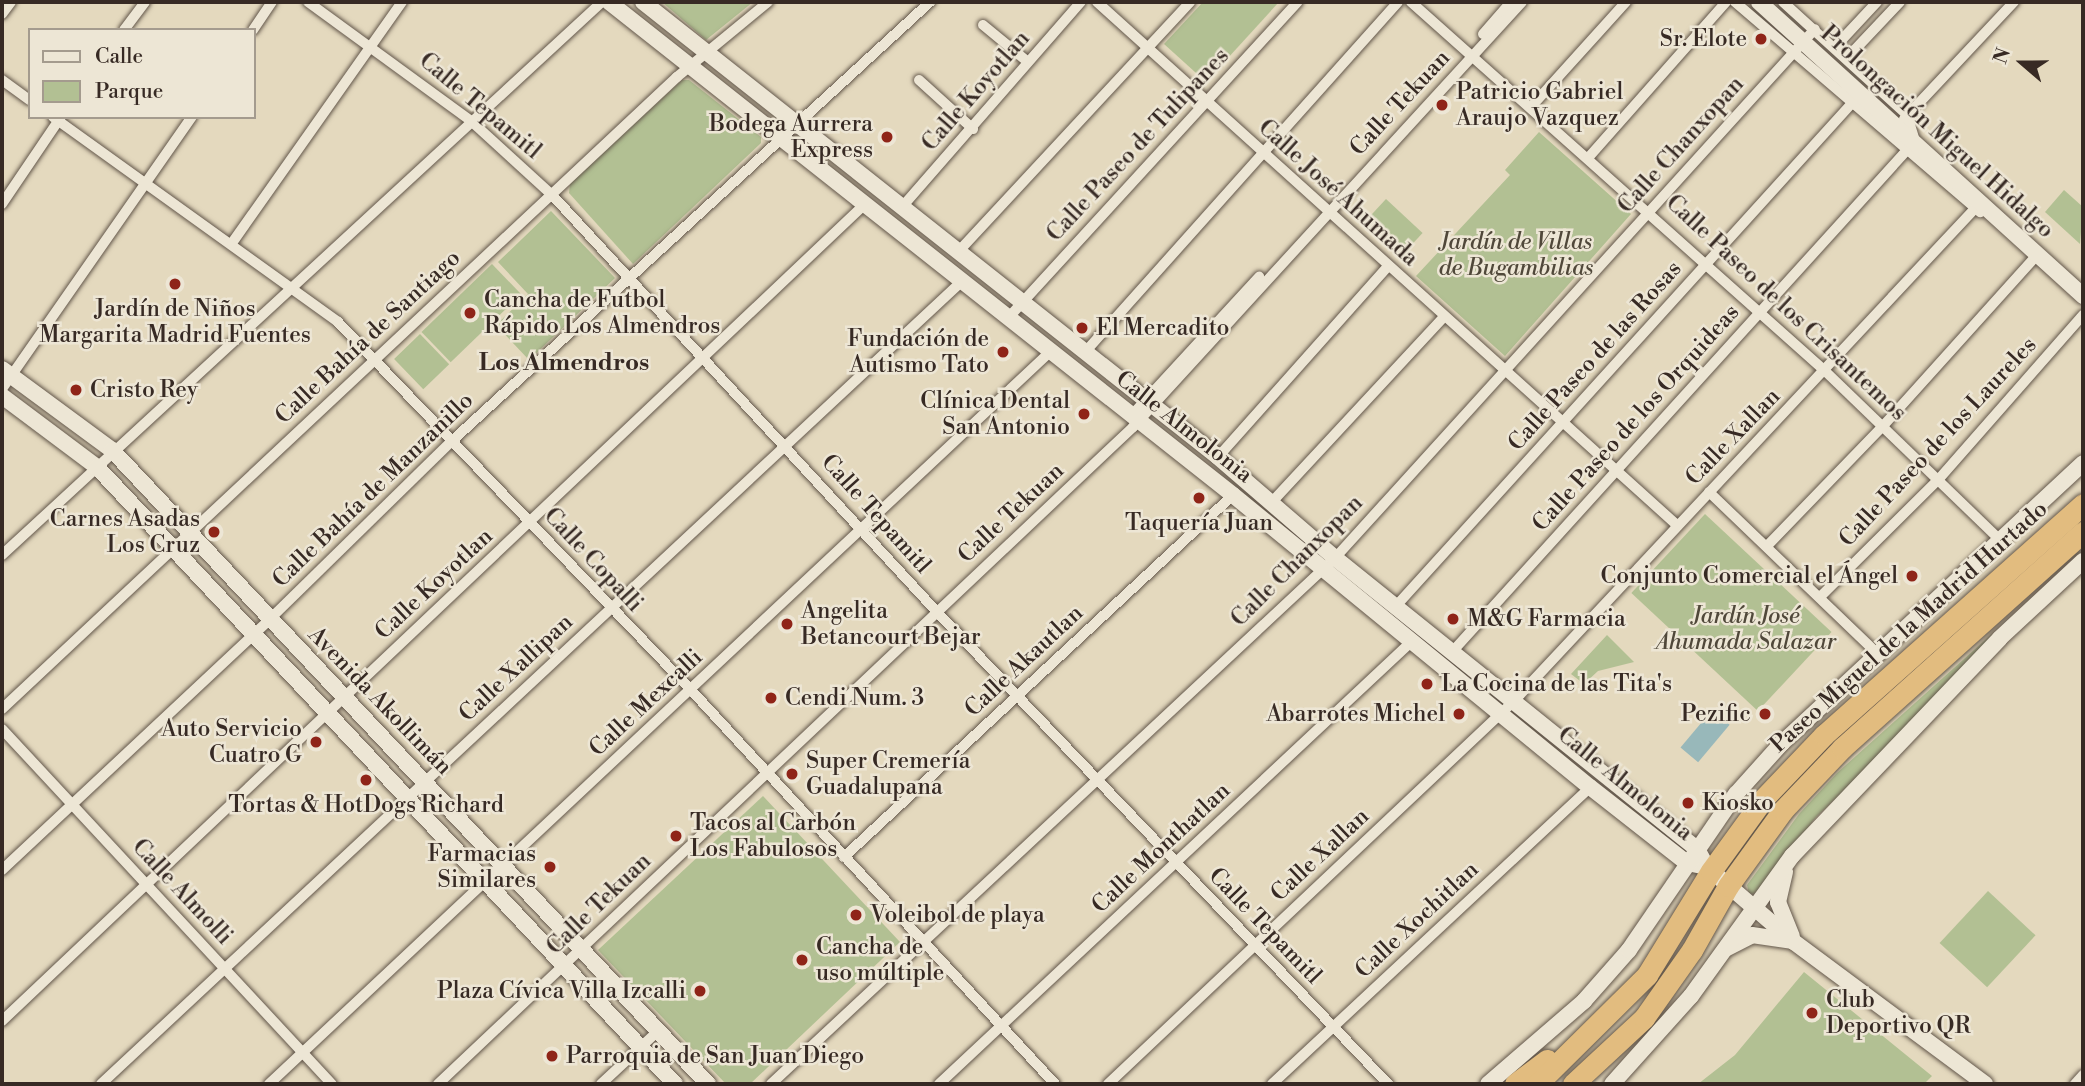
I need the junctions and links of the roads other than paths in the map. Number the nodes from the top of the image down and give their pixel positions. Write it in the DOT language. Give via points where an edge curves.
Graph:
graph roads {
  1 [pos="11,2"];
  2 [pos="145,2"];
  3 [pos="272,2"];
  4 [pos="308,2"];
  5 [pos="402,2"];
  6 [pos="602,2"];
  7 [pos="609,2"];
  8 [pos="643,2"];
  9 [pos="768,2"];
  10 [pos="930,2"];
  11 [pos="1081,2"];
  12 [pos="1097,2"];
  13 [pos="1189,2"];
  14 [pos="1298,2"];
  15 [pos="1398,2"];
  16 [pos="1412,2"];
  17 [pos="1511,2"];
  18 [pos="1522,2"];
  19 [pos="1626,2"];
  20 [pos="1727,2"];
  21 [pos="1735,2"];
  22 [pos="1759,2"];
  23 [pos="1783,2"];
  24 [pos="1877,2"];
  25 [pos="1900,2"];
  26 [pos="2014,2"];
  27 [pos="2,14"];
  28 [pos="984,25"];
  29 [pos="126,28"];
  30 [pos="254,28"];
  31 [pos="1804,41"];
  32 [pos="372,46"];
  33 [pos="1835,47"];
  34 [pos="1148,48"];
  35 [pos="706,54"];
  36 [pos="1470,54"];
  37 [pos="1847,58"];
  38 [pos="1028,62"];
  39 [pos="688,68"];
  40 [pos="2,80"];
  41 [pos="919,80"];
  42 [pos="28,99"];
  43 [pos="1205,101"];
  44 [pos="1853,102"];
  45 [pos="1531,107"];
  46 [pos="56,119"];
  47 [pos="58,119"];
  48 [pos="191,119"];
  49 [pos="1902,120"];
  50 [pos="471,121"];
  51 [pos="794,123"];
  52 [pos="974,129"];
  53 [pos="779,137"];
  54 [pos="1911,146"];
  55 [pos="1264,155"];
  56 [pos="1588,158"];
  57 [pos="146,182"];
  58 [pos="553,195"];
  59 [pos="2,204"];
  60 [pos="864,205"];
  61 [pos="1978,205"];
  62 [pos="902,208"];
  63 [pos="1324,211"];
  64 [pos="1649,211"];
  65 [pos="232,243"];
  66 [pos="958,252"];
  67 [pos="2034,252"];
  68 [pos="1707,264"];
  69 [pos="1387,267"];
  70 [pos="630,280"];
  71 [pos="961,282"];
  72 [pos="291,285"];
  73 [pos="2083,296"];
  74 [pos="1022,302"];
  75 [pos="1760,312"];
  76 [pos="2083,315"];
  77 [pos="1009,317"];
  78 [pos="1444,317"];
  79 [pos="1051,351"];
  80 [pos="1086,351"];
  81 [pos="705,356"];
  82 [pos="373,358"];
  83 [pos="1505,371"];
  84 [pos="1825,371"];
  85 [pos="5,378"];
  86 [pos="2,396"];
  87 [pos="1149,403"];
  88 [pos="1135,418"];
  89 [pos="1562,423"];
  90 [pos="1883,426"];
  91 [pos="453,440"];
  92 [pos="785,446"];
  93 [pos="112,450"];
  94 [pos="1219,457"];
  95 [pos="2083,463"];
  96 [pos="97,467"];
  97 [pos="1616,470"];
  98 [pos="1938,480"];
  99 [pos="1709,492"];
  100 [pos="1233,495"];
  101 [pos="1271,503"];
  102 [pos="2083,504"];
  103 [pos="529,523"];
  104 [pos="1678,526"];
  105 [pos="862,528"];
  106 [pos="190,532"];
  107 [pos="2083,532"];
  108 [pos="2000,540"];
  109 [pos="1767,546"];
  110 [pos="173,547"];
  111 [pos="2,555"];
  112 [pos="1335,558"];
  113 [pos="2083,561"];
  114 [pos="1323,570"];
  115 [pos="1821,596"];
  116 [pos="1396,606"];
  117 [pos="609,609"];
  118 [pos="937,612"];
  119 [pos="270,619"];
  120 [pos="251,637"];
  121 [pos="1411,642"];
  122 [pos="1451,652"];
  123 [pos="1877,653"];
  124 [pos="690,689"];
  125 [pos="1018,695"];
  126 [pos="345,696"];
  127 [pos="1514,701"];
  128 [pos="2,709"];
  129 [pos="327,713"];
  130 [pos="1501,714"];
  131 [pos="2,729"];
  132 [pos="766,774"];
  133 [pos="425,781"];
  134 [pos="1096,781"];
  135 [pos="1590,787"];
  136 [pos="408,797"];
  137 [pos="72,806"];
  138 [pos="1698,849"];
  139 [pos="1792,856"];
  140 [pos="845,858"];
  141 [pos="1687,863"];
  142 [pos="503,864"];
  143 [pos="1174,864"];
  144 [pos="1709,869"];
  145 [pos="2,870"];
  146 [pos="486,881"];
  147 [pos="146,885"];
  148 [pos="1728,886"];
  149 [pos="1752,906"];
  150 [pos="922,941"];
  151 [pos="1794,942"];
  152 [pos="1255,946"];
  153 [pos="582,948"];
  154 [pos="1722,952"];
  155 [pos="564,967"];
  156 [pos="224,969"];
  157 [pos="1617,1010"];
  158 [pos="1644,1018"];
  159 [pos="2,1021"];
  160 [pos="1001,1026"];
  161 [pos="1334,1027"];
  162 [pos="658,1031"];
  163 [pos="640,1048"];
  164 [pos="302,1053"];
  165 [pos="2083,1075"];
  166 [pos="101,1084"];
  167 [pos="269,1084"];
  168 [pos="332,1084"];
  169 [pos="438,1084"];
  170 [pos="601,1084"];
  171 [pos="675,1084"];
  172 [pos="708,1084"];
  173 [pos="771,1084"];
  174 [pos="939,1084"];
  175 [pos="1055,1084"];
  176 [pos="1108,1084"];
  177 [pos="1272,1084"];
  178 [pos="1388,1084"];
  179 [pos="1488,1084"];
  180 [pos="1515,1084"];
  181 [pos="1537,1084"];
  182 [pos="1573,1084"];
  183 [pos="1594,1084"];
  184 [pos="1612,1084"];
  185 [pos="1984,1084"];
  186 [pos="2075,1084"];
  1 -- 27 [label="street"];
  2 -- 29 [label="street"];
  3 -- 30 [label="street"];
  4 -- 32 [label="street, Calle Tepamitl"];
  5 -- 32 [label="street"];
  6 -- 50 [label="street"];
  7 -- 39 [label="street, Calle Almolonia"];
  8 -- 35 [label="street, Calle Almolonia"];
  9 -- 35 [label="street, Calle Bahía de Santiago"];
  10 -- 51 [label="street, Calle Bahía de Manzanillo"];
  11 -- 38 [label="street, Calle Koyotlan"];
  12 -- 34 [label="street, Calle José Ahumada"];
  13 -- 34 [label="street"];
  14 -- 43 [label="street, Calle Paseo de Tulipanes"];
  15 -- 55 [label="street"];
  16 -- 36 [label="street, Calle Paseo de los Crisantemos"];
  17 -- 36 [label="street, Calle Tekuan"];
  18 -- 36 [label="street, Calle Tekuan"];
  19 -- 45 [label="street"];
  20 -- 56 [label="street"];
  21 -- 31 [label="street"];
  22 -- 31 [label="street, Prolongación Miguel Hidalgo"];
  23 -- 31 [label="street"];
  24 -- 33 [label="street"];
  25 -- 37 [label="street"];
  26 -- 49 [label="street"];
  28 -- 38 [label="street"];
  31 -- 33 [label="street"];
  31 -- 44 [label="street"];
  31 -- 49 [label="street, Prolongación Miguel Hidalgo"];
  31 -- 64 [label="street, Calle Chanxopan"];
  32 -- 50 [label="street, Calle Tepamitl"];
  32 -- 65 [label="street"];
  33 -- 37 [label="street"];
  34 -- 43 [label="street, Calle José Ahumada"];
  34 -- 66 [label="street"];
  35 -- 39 [label="street, Calle Bahía de Santiago"];
  35 -- 51 [label="street, Calle Almolonia"];
  36 -- 45 [label="street, Calle Paseo de los Crisantemos"];
  36 -- 63 [label="street, Calle Tekuan"];
  37 -- 49 [label="street"];
  38 -- 52 [label="street, Calle Koyotlan"];
  39 -- 53 [label="street, Calle Almolonia"];
  39 -- 58 [label="street, Calle Bahía de Santiago"];
  40 -- 42 [label="street"];
  41 -- 52 [label="street"];
  43 -- 55 [label="street, Calle José Ahumada"];
  43 -- 74 [label="street, Calle Paseo de Tulipanes"];
  44 -- 54 [label="street"];
  44 -- 68 [label="street, Calle Paseo de las Rosas"];
  45 -- 56 [label="street, Calle Paseo de los Crisantemos"];
  46 -- 59 [label="street"];
  47 -- 57 [label="street, Calle Copalli"];
  48 -- 57 [label="street"];
  49 -- 54 [label="street, Prolongación Miguel Hidalgo"];
  50 -- 58 [label="street, Calle Tepamitl"];
  50 -- 72 [label="street"];
  51 -- 53 [label="street, Calle Bahía de Manzanillo"];
  51 -- 62 [label="street, Calle Almolonia"];
  52 -- 62 [label="street, Calle Koyotlan"];
  53 -- 60 [label="street, Calle Almolonia"];
  53 -- 70 [label="street, Calle Bahía de Manzanillo"];
  54 -- 61 [label="street, Prolongación Miguel Hidalgo"];
  54 -- 75 [label="street, Calle Paseo de los Orquideas"];
  55 -- 63 [label="street, Calle José Ahumada"];
  55 -- 80 [label="street"];
  56 -- 64 [label="street, Calle Paseo de los Crisantemos"];
  57 -- 65 [label="street, Calle Copalli"];
  57 -- 85 [label="street"];
  58 -- 70 [label="street, Calle Tepamitl"];
  58 -- 82 [label="street, Calle Bahía de Santiago"];
  60 -- 71 [label="street, Calle Almolonia"];
  60 -- 81 [label="street, Calle Koyotlan"];
  61 -- 67 [label="street, Prolongación Miguel Hidalgo"];
  61 -- 84 [label="street, Calle Xallan"];
  62 -- 66 [label="street, Calle Almolonia"];
  63 -- 69 [label="street, Calle José Ahumada"];
  63 -- 87 [label="street, Calle Tekuan"];
  64 -- 68 [label="street, Calle Paseo de los Crisantemos"];
  64 -- 83 [label="street, Calle Chanxopan"];
  65 -- 72 [label="street, Calle Copalli"];
  66 -- 74 [label="street, Calle Almolonia"];
  67 -- 73 [label="street, Prolongación Miguel Hidalgo"];
  67 -- 90 [label="street"];
  68 -- 75 [label="street, Calle Paseo de los Crisantemos"];
  68 -- 89 [label="street, Calle Paseo de las Rosas"];
  69 -- 78 [label="street, Calle José Ahumada"];
  69 -- 94 [label="street"];
  70 -- 81 [label="street, Calle Tepamitl"];
  70 -- 91 [label="street, Calle Bahía de Manzanillo"];
  71 -- 77 [label="street, Calle Almolonia"];
  71 -- 92 [label="street, Calle Xallipan"];
  72 -- 82 [label="street, Calle Copalli"];
  72 -- 93 [label="street"];
  74 -- 77 [label="street, Calle Paseo de Tulipanes"];
  74 -- 80 [label="street, Calle Almolonia"];
  75 -- 84 [label="street, Calle Paseo de los Crisantemos"];
  75 -- 97 [label="street, Calle Paseo de los Orquideas"];
  76 -- 98 [label="street, Calle Paseo de los Laureles"];
  77 -- 79 [label="street, Calle Almolonia"];
  78 -- 83 [label="street, Calle José Ahumada"];
  78 -- 101 [label="street"];
  79 -- 88 [label="street, Calle Almolonia"];
  79 -- 105 [label="street, Calle Mexcalli"];
  80 -- 87 [label="street, Calle Almolonia"];
  81 -- 92 [label="street, Calle Tepamitl"];
  81 -- 103 [label="street, Calle Koyotlan"];
  82 -- 91 [label="street, Calle Copalli"];
  82 -- 106 [label="street, Calle Bahía de Santiago"];
  83 -- 89 [label="street, Calle José Ahumada"];
  83 -- 112 [label="street, Calle Chanxopan"];
  84 -- 90 [label="street, Calle Paseo de los Crisantemos"];
  84 -- 99 [label="street, Calle Xallan"];
  85 -- 93 [label="street, Avenida Akollimán"];
  86 -- 96 [label="street, Avenida Akollimán"];
  87 -- 88 [label="street, Calle Tekuan"];
  87 -- 94 [label="street, Calle Almolonia"];
  88 -- 100 [label="street, Calle Almolonia"];
  88 -- 118 [label="street, Calle Tekuan"];
  89 -- 97 [label="street, Calle José Ahumada"];
  89 -- 116 [label="street, Calle Paseo de las Rosas"];
  90 -- 98 [label="street, Calle Paseo de los Crisantemos"];
  90 -- 109 [label="street"];
  91 -- 103 [label="street, Calle Copalli"];
  91 -- 119 [label="street, Calle Bahía de Manzanillo"];
  92 -- 105 [label="street, Calle Tepamitl"];
  92 -- 117 [label="street, Calle Xallipan"];
  93 -- 96 [label="street"];
  93 -- 106 [label="street, Avenida Akollimán"];
  94 -- 101 [label="street, Calle Almolonia"];
  95 -- 108 [label="street"];
  96 -- 110 [label="street, Avenida Akollimán"];
  96 -- 111 [label="street"];
  97 -- 104 [label="street, Calle José Ahumada"];
  97 -- 122 [label="street, Calle Paseo de los Orquideas"];
  98 -- 108 [label="street, Calle Paseo de los Crisantemos"];
  98 -- 115 [label="street, Calle Paseo de los Laureles"];
  99 -- 104 [label="street, Calle Xallan"];
  99 -- 109 [label="street"];
  100 -- 114 [label="street, Calle Almolonia"];
  100 -- 125 [label="street, Calle Akautlan"];
  101 -- 112 [label="street, Calle Almolonia"];
  102 -- 144 [label="highway, Paseo Miguel de la Madrid Hurtado" via="1824,734 1763,798"];
  103 -- 117 [label="street, Calle Copalli"];
  103 -- 126 [label="street, Calle Koyotlan"];
  104 -- 127 [label="street, Calle Xallan"];
  105 -- 118 [label="street, Calle Tepamitl"];
  105 -- 124 [label="street, Calle Mexcalli"];
  106 -- 110 [label="street, Calle Bahía de Santiago"];
  106 -- 119 [label="street, Avenida Akollimán"];
  107 -- 148 [label="highway, Paseo Miguel de la Madrid Hurtado" via="1842,748 1783,810"];
  108 -- 123 [label="street"];
  109 -- 115 [label="street"];
  110 -- 120 [label="street, Avenida Akollimán"];
  110 -- 128 [label="street, Calle Bahía de Santiago"];
  112 -- 114 [label="street, Calle Chanxopan"];
  112 -- 116 [label="street, Calle Almolonia"];
  113 -- 139 [label="street" via="2000,638"];
  114 -- 121 [label="street, Calle Almolonia"];
  114 -- 134 [label="street, Calle Chanxopan"];
  115 -- 123 [label="street"];
  116 -- 122 [label="street, Calle Almolonia"];
  117 -- 124 [label="street, Calle Copalli"];
  117 -- 133 [label="street, Calle Xallipan"];
  118 -- 125 [label="street, Calle Tepamitl"];
  118 -- 132 [label="street, Calle Tekuan"];
  119 -- 120 [label="street, Calle Bahía de Manzanillo"];
  119 -- 126 [label="street, Avenida Akollimán"];
  120 -- 129 [label="street, Avenida Akollimán"];
  120 -- 137 [label="street, Calle Bahía de Manzanillo"];
  121 -- 130 [label="street, Calle Almolonia"];
  121 -- 143 [label="street, Calle Monthatlan"];
  122 -- 127 [label="street, Calle Almolonia"];
  123 -- 138 [label="street" via="1782,743 1736,794"];
  124 -- 132 [label="street, Calle Copalli"];
  124 -- 142 [label="street, Calle Mexcalli"];
  125 -- 134 [label="street, Calle Tepamitl"];
  125 -- 140 [label="street, Calle Akautlan"];
  126 -- 129 [label="street, Calle Koyotlan"];
  126 -- 133 [label="street, Avenida Akollimán"];
  127 -- 130 [label="street, Calle Xallan"];
  127 -- 138 [label="street, Calle Almolonia"];
  129 -- 136 [label="street, Avenida Akollimán"];
  129 -- 147 [label="street, Calle Koyotlan"];
  130 -- 135 [label="street, Calle Almolonia"];
  130 -- 152 [label="street, Calle Xallan"];
  131 -- 137 [label="street, Calle Almolli"];
  132 -- 140 [label="street, Calle Copalli"];
  132 -- 153 [label="street, Calle Tekuan"];
  133 -- 136 [label="street, Calle Xallipan"];
  133 -- 142 [label="street, Avenida Akollimán"];
  134 -- 143 [label="street, Calle Tepamitl"];
  134 -- 150 [label="street, Calle Chanxopan"];
  135 -- 141 [label="street, Calle Almolonia"];
  135 -- 161 [label="street, Calle Xochitlan"];
  136 -- 146 [label="street, Avenida Akollimán"];
  136 -- 156 [label="street, Calle Xallipan"];
  137 -- 145 [label="street, Calle Bahía de Manzanillo"];
  137 -- 147 [label="street, Calle Almolli"];
  138 -- 141 [label="street"];
  138 -- 144 [label="street, Calle Almolonia"];
  139 -- 149 [label="street"];
  139 -- 151 [label="street" via="1778,902"];
  140 -- 150 [label="street, Calle Copalli"];
  141 -- 144 [label="street, Calle Almolonia"];
  141 -- 179 [label="street" via="1629,950 1584,1001"];
  142 -- 146 [label="street, Calle Mexcalli"];
  142 -- 153 [label="street, Avenida Akollimán"];
  143 -- 152 [label="street, Calle Tepamitl"];
  143 -- 160 [label="street, Calle Monthatlan"];
  144 -- 148 [label="street"];
  144 -- 157 [label="highway, Paseo Miguel de la Madrid Hurtado" via="1647,975"];
  146 -- 155 [label="street, Avenida Akollimán"];
  146 -- 164 [label="street, Calle Mexcalli"];
  147 -- 156 [label="street, Calle Almolli"];
  147 -- 159 [label="street, Calle Koyotlan"];
  148 -- 149 [label="street"];
  148 -- 158 [label="highway, Paseo Miguel de la Madrid Hurtado" via="1692,950"];
  149 -- 151 [label="street"];
  149 -- 154 [label="street"];
  150 -- 160 [label="street, Calle Copalli"];
  150 -- 173 [label="street, Calle Chanxopan"];
  151 -- 154 [label="street" via="1752,935"];
  151 -- 185 [label="street"];
  152 -- 161 [label="street, Calle Tepamitl"];
  152 -- 176 [label="street, Calle Xallan"];
  153 -- 155 [label="street, Calle Tekuan"];
  153 -- 162 [label="street, Avenida Akollimán"];
  154 -- 184 [label="street" via="1657,1039"];
  155 -- 163 [label="street, Avenida Akollimán"];
  155 -- 169 [label="street, Calle Tekuan"];
  156 -- 164 [label="street, Calle Almolli"];
  156 -- 166 [label="street, Calle Xallipan"];
  157 -- 180 [label="highway"];
  157 -- 181 [label="highway, Paseo Miguel de la Madrid Hurtado"];
  158 -- 182 [label="highway, Paseo Miguel de la Madrid Hurtado"];
  158 -- 183 [label="highway" via="1629,1052"];
  160 -- 174 [label="street, Calle Monthatlan"];
  160 -- 175 [label="street, Calle Copalli"];
  161 -- 177 [label="street, Calle Xochitlan"];
  161 -- 178 [label="street, Calle Tepamitl"];
  162 -- 163 [label="street"];
  162 -- 172 [label="street, Avenida Akollimán"];
  163 -- 170 [label="street"];
  163 -- 171 [label="street, Avenida Akollimán"];
  164 -- 167 [label="street, Calle Mexcalli"];
  164 -- 168 [label="street, Calle Almolli"];
  165 -- 186 [label="street"];
}
